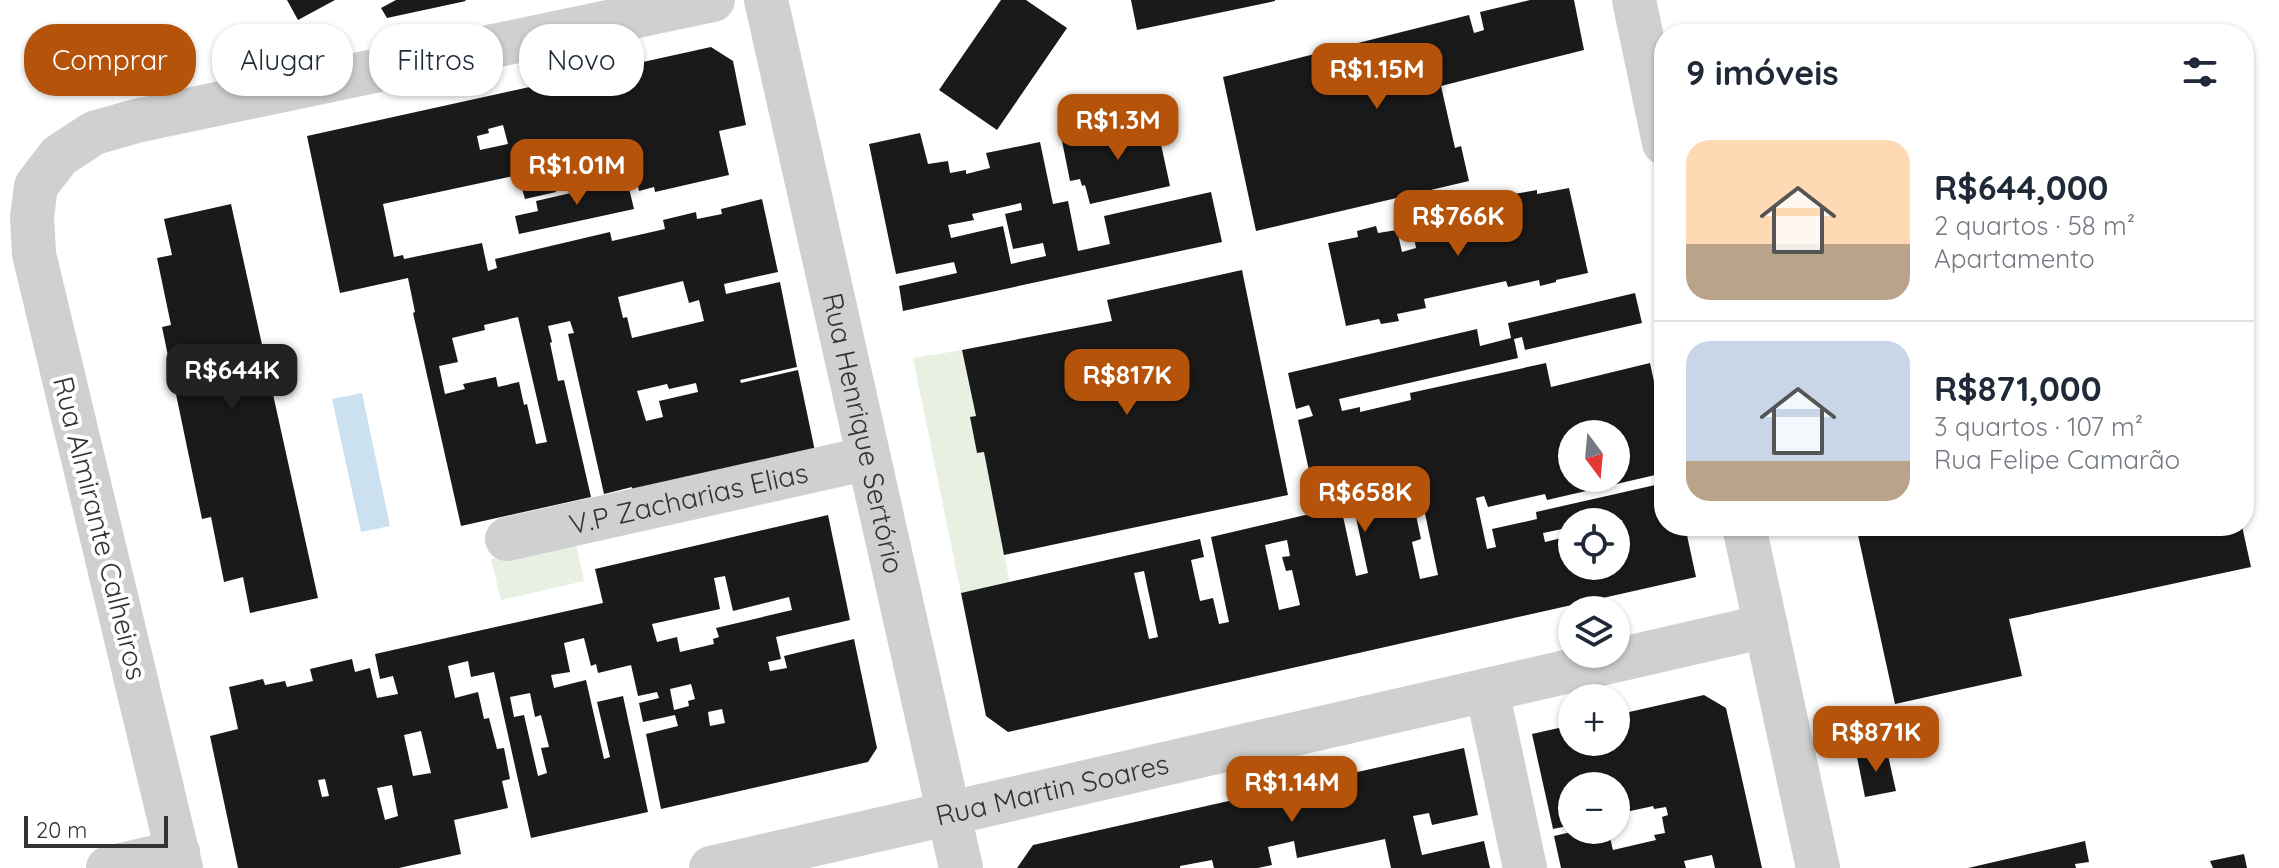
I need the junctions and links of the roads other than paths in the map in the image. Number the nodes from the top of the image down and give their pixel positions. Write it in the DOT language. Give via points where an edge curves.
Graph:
graph roads {
  1 [pos="713,0"];
  2 [pos="766,0"];
  3 [pos="1634,0"];
  4 [pos="1654,95"];
  5 [pos="869,458"];
  6 [pos="1746,536"];
  7 [pos="507,539"];
  8 [pos="1766,626"];
  9 [pos="1487,690"];
  10 [pos="949,813"];
  11 [pos="180,860"];
  12 [pos="108,868"];
  13 [pos="711,868"];
  14 [pos="961,868"];
  15 [pos="1525,868"];
  16 [pos="1818,868"];
  1 -- 11 [label="street, Rua Almirante Calheiros" via="136,121 94,133 59,156 36,186 34,254"];
  2 -- 5 [label="street, Rua Henrique Sertório"];
  3 -- 4 [label="street"];
  5 -- 7 [label="street, V.P Zacharias Elias"];
  5 -- 10 [label="street, Rua Henrique Sertório"];
  6 -- 8 [label="street"];
  8 -- 9 [label="street, Rua Martin Soares"];
  8 -- 16 [label="street"];
  9 -- 10 [label="street, Rua Martin Soares"];
  9 -- 15 [label="street"];
  10 -- 13 [label="street, Rua Martin Soares"];
  10 -- 14 [label="street, Rua Henrique Sertório"];
  11 -- 12 [label="street"];
}
